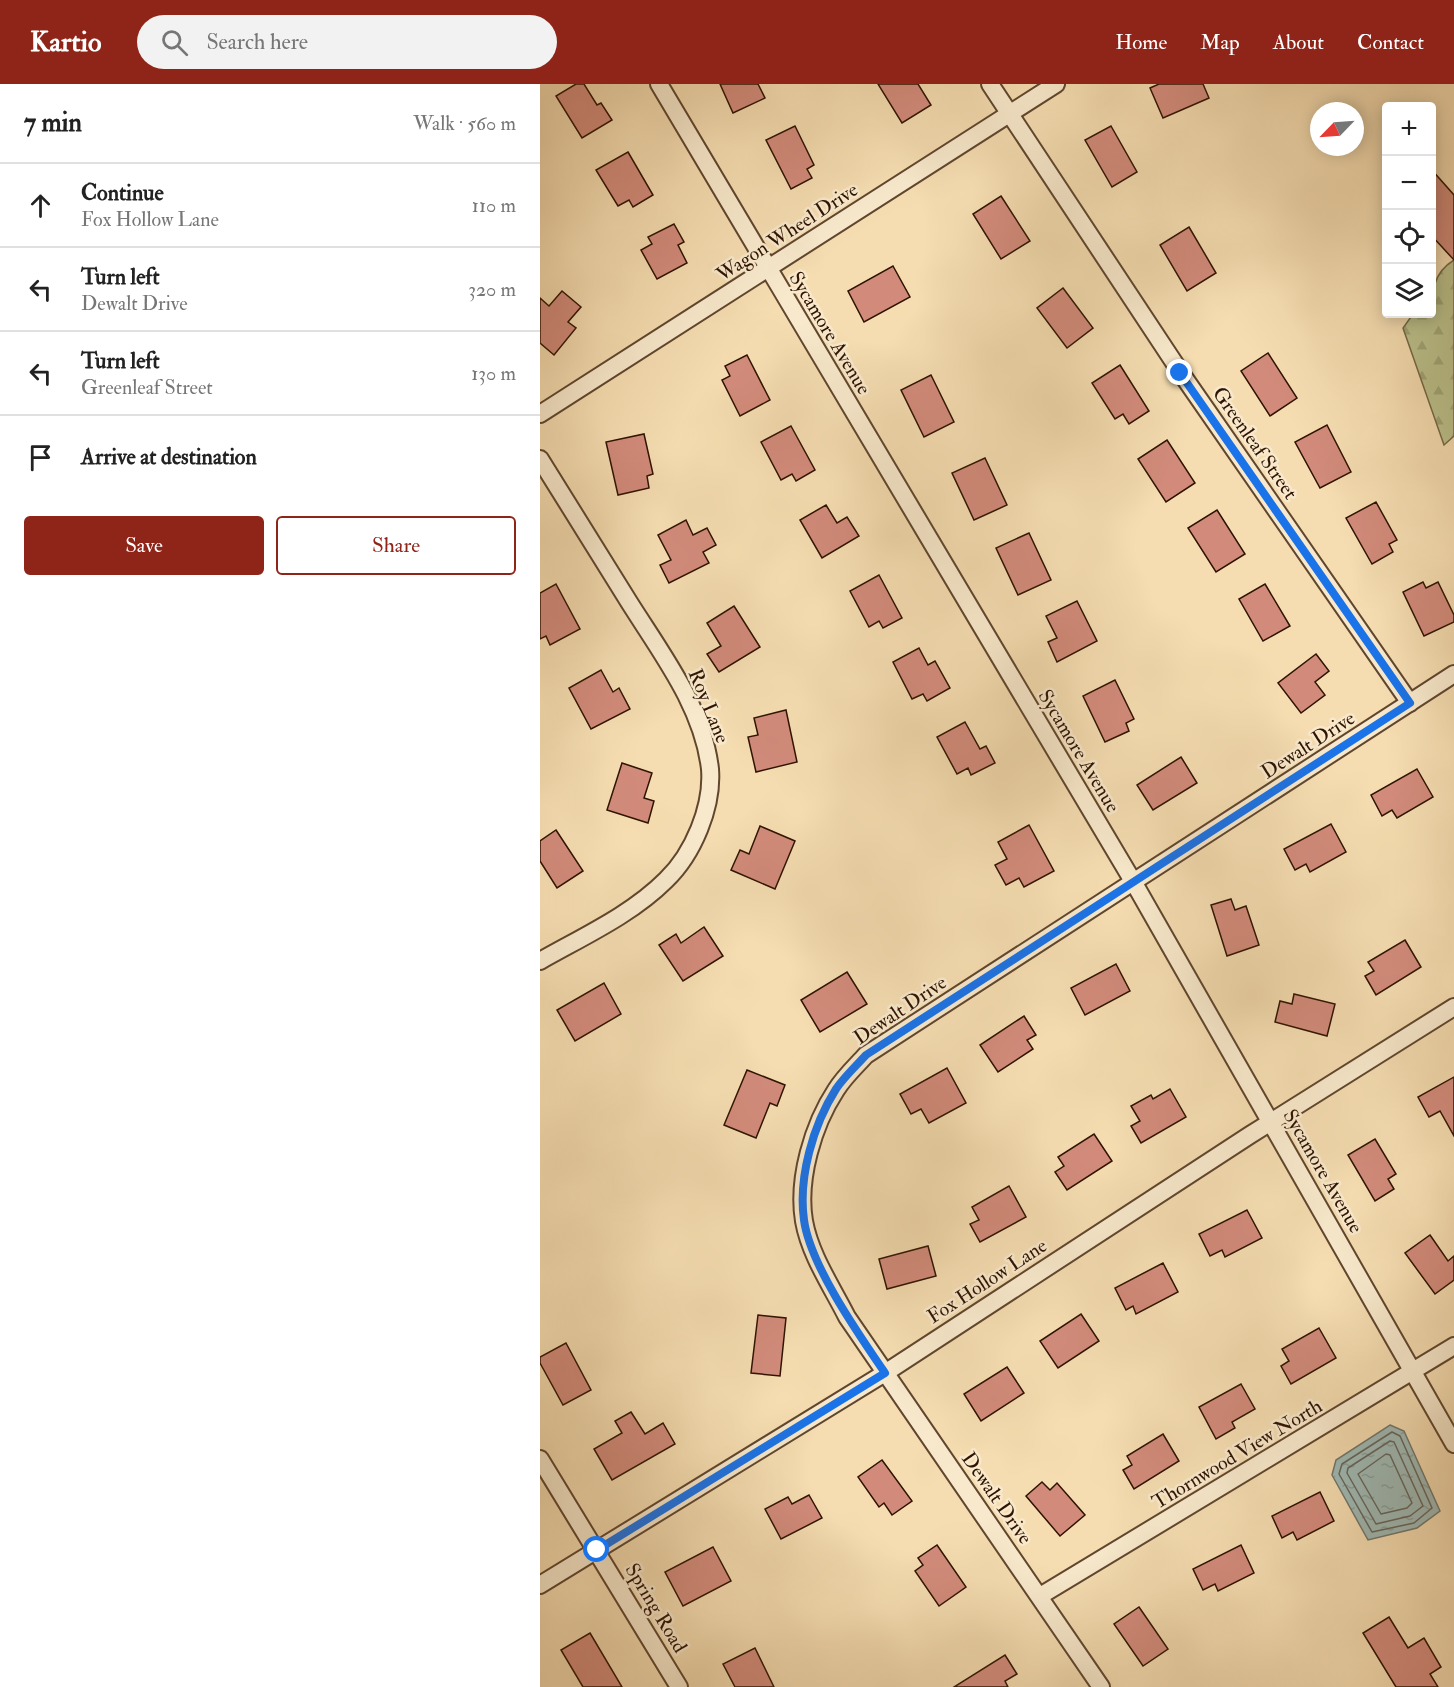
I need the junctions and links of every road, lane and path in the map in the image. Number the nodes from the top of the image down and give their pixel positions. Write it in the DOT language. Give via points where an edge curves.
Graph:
graph roads {
  1 [pos="659,84"];
  2 [pos="990,84"];
  3 [pos="1056,84"];
  4 [pos="1009,114"];
  5 [pos="768,270"];
  6 [pos="540,414"];
  7 [pos="540,459"];
  8 [pos="1454,674"];
  9 [pos="1410,703"];
  10 [pos="1134,883"];
  11 [pos="540,961"];
  12 [pos="1454,1007"];
  13 [pos="1271,1122"];
  14 [pos="1454,1346"];
  15 [pos="1413,1372"];
  16 [pos="885,1373"];
  17 [pos="1454,1444"];
  18 [pos="540,1459"];
  19 [pos="597,1550"];
  20 [pos="540,1585"];
  21 [pos="1040,1596"];
  22 [pos="680,1687"];
  23 [pos="1101,1687"];
  1 -- 5 [label="street, Sycamore Avenue"];
  2 -- 4 [label="street, Greenleaf Street"];
  3 -- 4 [label="street, Wagon Wheel Drive"];
  4 -- 5 [label="street, Wagon Wheel Drive"];
  4 -- 9 [label="street, Greenleaf Street" via="1180,373"];
  5 -- 6 [label="street, Wagon Wheel Drive"];
  5 -- 10 [label="street, Sycamore Avenue"];
  7 -- 11 [label="street, Roy Lane" via="680,682 701,732 710,769 708,801 697,832 668,879 643,901"];
  8 -- 9 [label="street, Dewalt Drive"];
  9 -- 10 [label="street, Dewalt Drive"];
  10 -- 13 [label="street, Sycamore Avenue"];
  10 -- 16 [label="street, Dewalt Drive" via="866,1055 837,1088 823,1114 805,1177 804,1221 811,1245 847,1317"];
  12 -- 13 [label="street, Fox Hollow Lane"];
  13 -- 15 [label="street, Sycamore Avenue"];
  13 -- 16 [label="street, Fox Hollow Lane"];
  14 -- 15 [label="street, Thornwood View North"];
  15 -- 17 [label="street, Sycamore Avenue"];
  15 -- 21 [label="street, Thornwood View North"];
  16 -- 19 [label="street, Fox Hollow Lane"];
  16 -- 21 [label="street, Dewalt Drive"];
  18 -- 19 [label="street, Spring Road"];
  19 -- 20 [label="street, Fox Hollow Lane"];
  19 -- 22 [label="street, Spring Road"];
  21 -- 23 [label="street, Dewalt Drive"];
}
